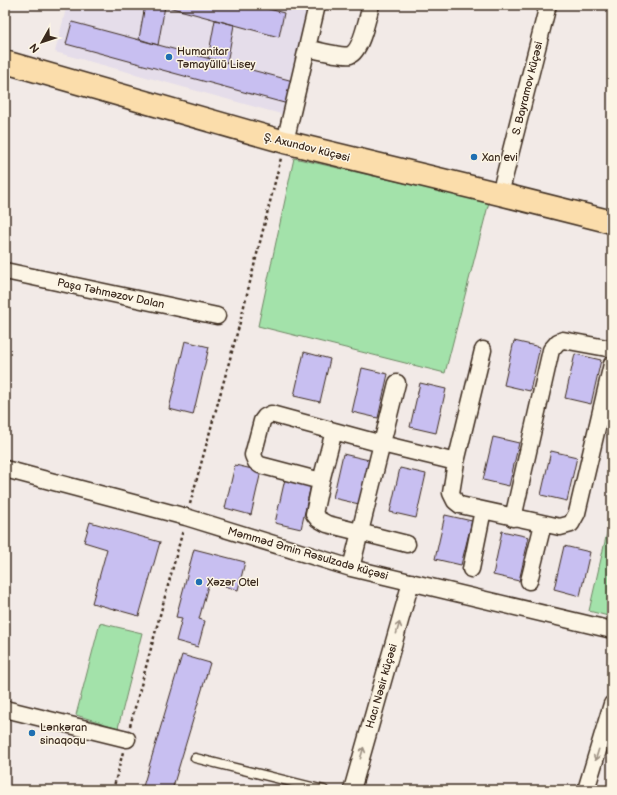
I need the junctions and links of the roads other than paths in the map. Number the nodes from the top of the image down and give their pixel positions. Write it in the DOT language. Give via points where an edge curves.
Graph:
graph roads {
  1 [pos="317,5"];
  2 [pos="371,5"];
  3 [pos="548,5"];
  4 [pos="307,48"];
  5 [pos="5,62"];
  6 [pos="285,142"];
  7 [pos="500,194"];
  8 [pos="612,222"];
  9 [pos="5,270"];
  10 [pos="217,316"];
  11 [pos="612,349"];
  12 [pos="483,350"];
  13 [pos="612,364"];
  14 [pos="397,383"];
  15 [pos="334,431"];
  16 [pos="382,444"];
  17 [pos="456,462"];
  18 [pos="5,469"];
  19 [pos="320,481"];
  20 [pos="483,510"];
  21 [pos="513,518"];
  22 [pos="543,524"];
  23 [pos="360,532"];
  24 [pos="407,544"];
  25 [pos="351,568"];
  26 [pos="471,569"];
  27 [pos="529,581"];
  28 [pos="411,582"];
  29 [pos="612,630"];
  30 [pos="612,704"];
  31 [pos="5,709"];
  32 [pos="127,739"];
  33 [pos="195,758"];
  34 [pos="324,790"];
  35 [pos="352,790"];
  36 [pos="586,790"];
  1 -- 4 [label="street"];
  2 -- 4 [label="street" via="355,52 341,55"];
  3 -- 7 [label="street, S. Bayramov küçəsi"];
  4 -- 6 [label="street"];
  5 -- 6 [label="main road, Ş. Axundov küçəsi"];
  6 -- 7 [label="main road, Ş. Axundov küçəsi"];
  7 -- 8 [label="main road, Ş. Axundov küçəsi"];
  9 -- 10 [label="street, Paşa Təhməzov Dalan"];
  11 -- 21 [label="street" via="563,340 551,350"];
  12 -- 17 [label="street"];
  13 -- 22 [label="street" via="576,513 570,524 560,527"];
  14 -- 16 [label="street"];
  15 -- 16 [label="street"];
  15 -- 19 [label="street"];
  15 -- 19 [label="street" via="270,414 262,421 253,455 256,462"];
  16 -- 17 [label="street"];
  16 -- 23 [label="street"];
  17 -- 20 [label="street" via="452,493 455,501 460,505"];
  18 -- 25 [label="street, Məmməd Əmin Rəsulzadə küçəsi" via="186,517"];
  19 -- 23 [label="street" via="314,514 327,524"];
  20 -- 21 [label="street"];
  20 -- 26 [label="street"];
  21 -- 22 [label="street"];
  22 -- 27 [label="street"];
  23 -- 24 [label="street"];
  23 -- 25 [label="street"];
  25 -- 28 [label="street, Məmməd Əmin Rəsulzadə küçəsi"];
  28 -- 29 [label="street, Məmməd Əmin Rəsulzadə küçəsi"];
  35 -- 28 [label="street, Hacı Nəsir küçəsi, one-way"];
  30 -- 36 [label="street, one-way"];
  31 -- 32 [label="street"];
  33 -- 34 [label="lane"];
}
